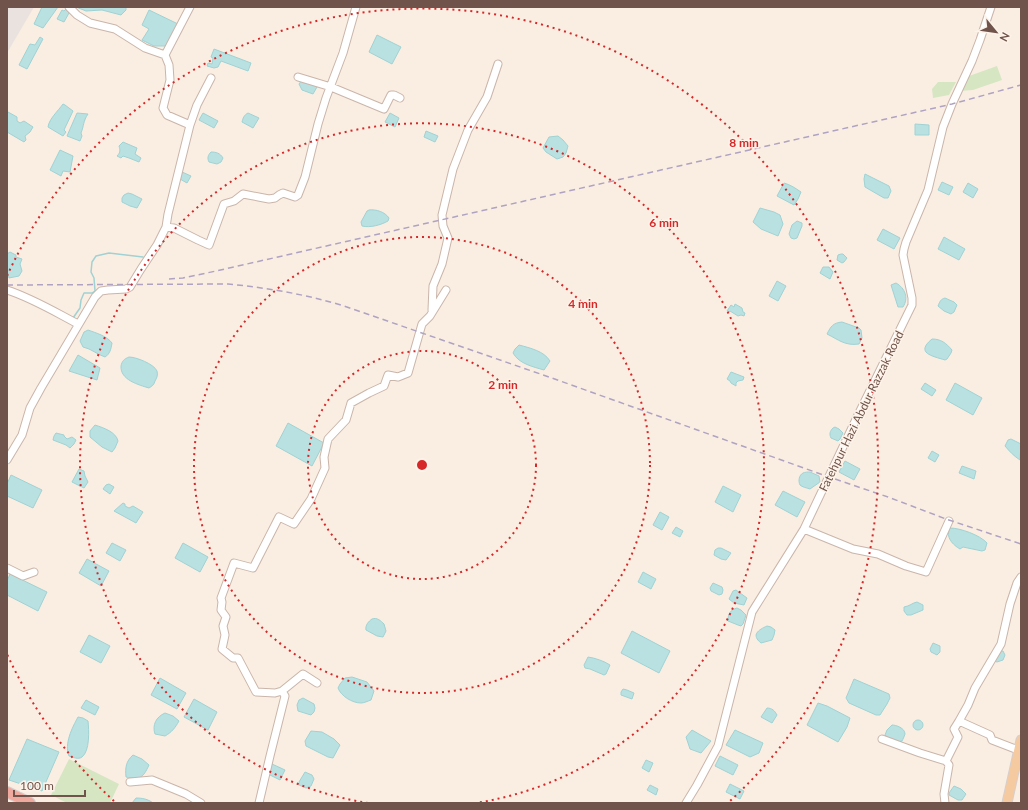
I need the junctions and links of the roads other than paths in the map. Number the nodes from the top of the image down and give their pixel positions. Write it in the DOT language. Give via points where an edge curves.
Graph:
graph roads {
  1 [pos="69,7"];
  2 [pos="190,7"];
  3 [pos="356,7"];
  4 [pos="991,7"];
  5 [pos="166,55"];
  6 [pos="498,64"];
  7 [pos="298,77"];
  8 [pos="211,78"];
  9 [pos="331,87"];
  10 [pos="400,98"];
  11 [pos="190,125"];
  12 [pos="166,227"];
  13 [pos="7,290"];
  14 [pos="446,290"];
  15 [pos="432,313"];
  16 [pos="78,324"];
  17 [pos="7,460"];
  18 [pos="950,521"];
  19 [pos="804,529"];
  20 [pos="7,568"];
  21 [pos="34,572"];
  22 [pos="1021,577"];
  23 [pos="317,683"];
  24 [pos="282,691"];
  25 [pos="959,721"];
  26 [pos="882,739"];
  27 [pos="1021,740"];
  28 [pos="1018,750"];
  29 [pos="946,761"];
  30 [pos="130,782"];
  31 [pos="7,792"];
  32 [pos="7,797"];
  33 [pos="20,803"];
  34 [pos="30,803"];
  35 [pos="201,803"];
  36 [pos="259,803"];
  37 [pos="686,803"];
  38 [pos="945,803"];
  39 [pos="1007,803"];
  1 -- 5 [label="street" via="76,15 90,23 114,29 146,48"];
  2 -- 5 [label="street"];
  3 -- 9 [label="street"];
  4 -- 19 [label="street, Fatehpur Hazi Abdur Razzak Road" via="972,61 952,104 928,190 904,249 912,305"];
  5 -- 11 [label="street" via="170,80 163,108 167,115"];
  6 -- 15 [label="street" via="487,97 468,130 453,169 442,215 448,238 442,264 433,286"];
  7 -- 9 [label="street"];
  8 -- 11 [label="street"];
  9 -- 10 [label="street" via="384,109 391,95"];
  9 -- 12 [label="street" via="298,195 295,197 283,193 269,199 243,194 234,201 224,204 209,244 174,228"];
  11 -- 12 [label="street"];
  12 -- 16 [label="street" via="130,287 101,291"];
  13 -- 16 [label="street"];
  14 -- 15 [label="street"];
  15 -- 24 [label="street" via="422,324 408,373 398,377 388,375 384,386 351,403 346,420 328,439 324,458 325,468 294,524 279,517 253,568 234,563 221,598 221,610 226,616 222,649 233,658 238,658 256,692"];
  16 -- 17 [label="street" via="30,408 22,435"];
  18 -- 19 [label="street" via="926,572 878,554 853,549"];
  19 -- 37 [label="street, Fatehpur Hazi Abdur Razzak Road" via="752,612 718,746"];
  20 -- 21 [label="street" via="23,576"];
  22 -- 25 [label="street" via="1010,604 1001,644"];
  23 -- 24 [label="street" via="303,674"];
  24 -- 36 [label="street" via="285,696"];
  25 -- 28 [label="street" via="990,735 992,740"];
  25 -- 29 [label="street" via="954,729 958,736"];
  26 -- 29 [label="street"];
  27 -- 28 [label="main road"];
  28 -- 39 [label="main road"];
  29 -- 38 [label="street" via="949,765"];
  30 -- 35 [label="street" via="152,780"];
  31 -- 34 [label="highway"];
  32 -- 33 [label="highway"];
}
